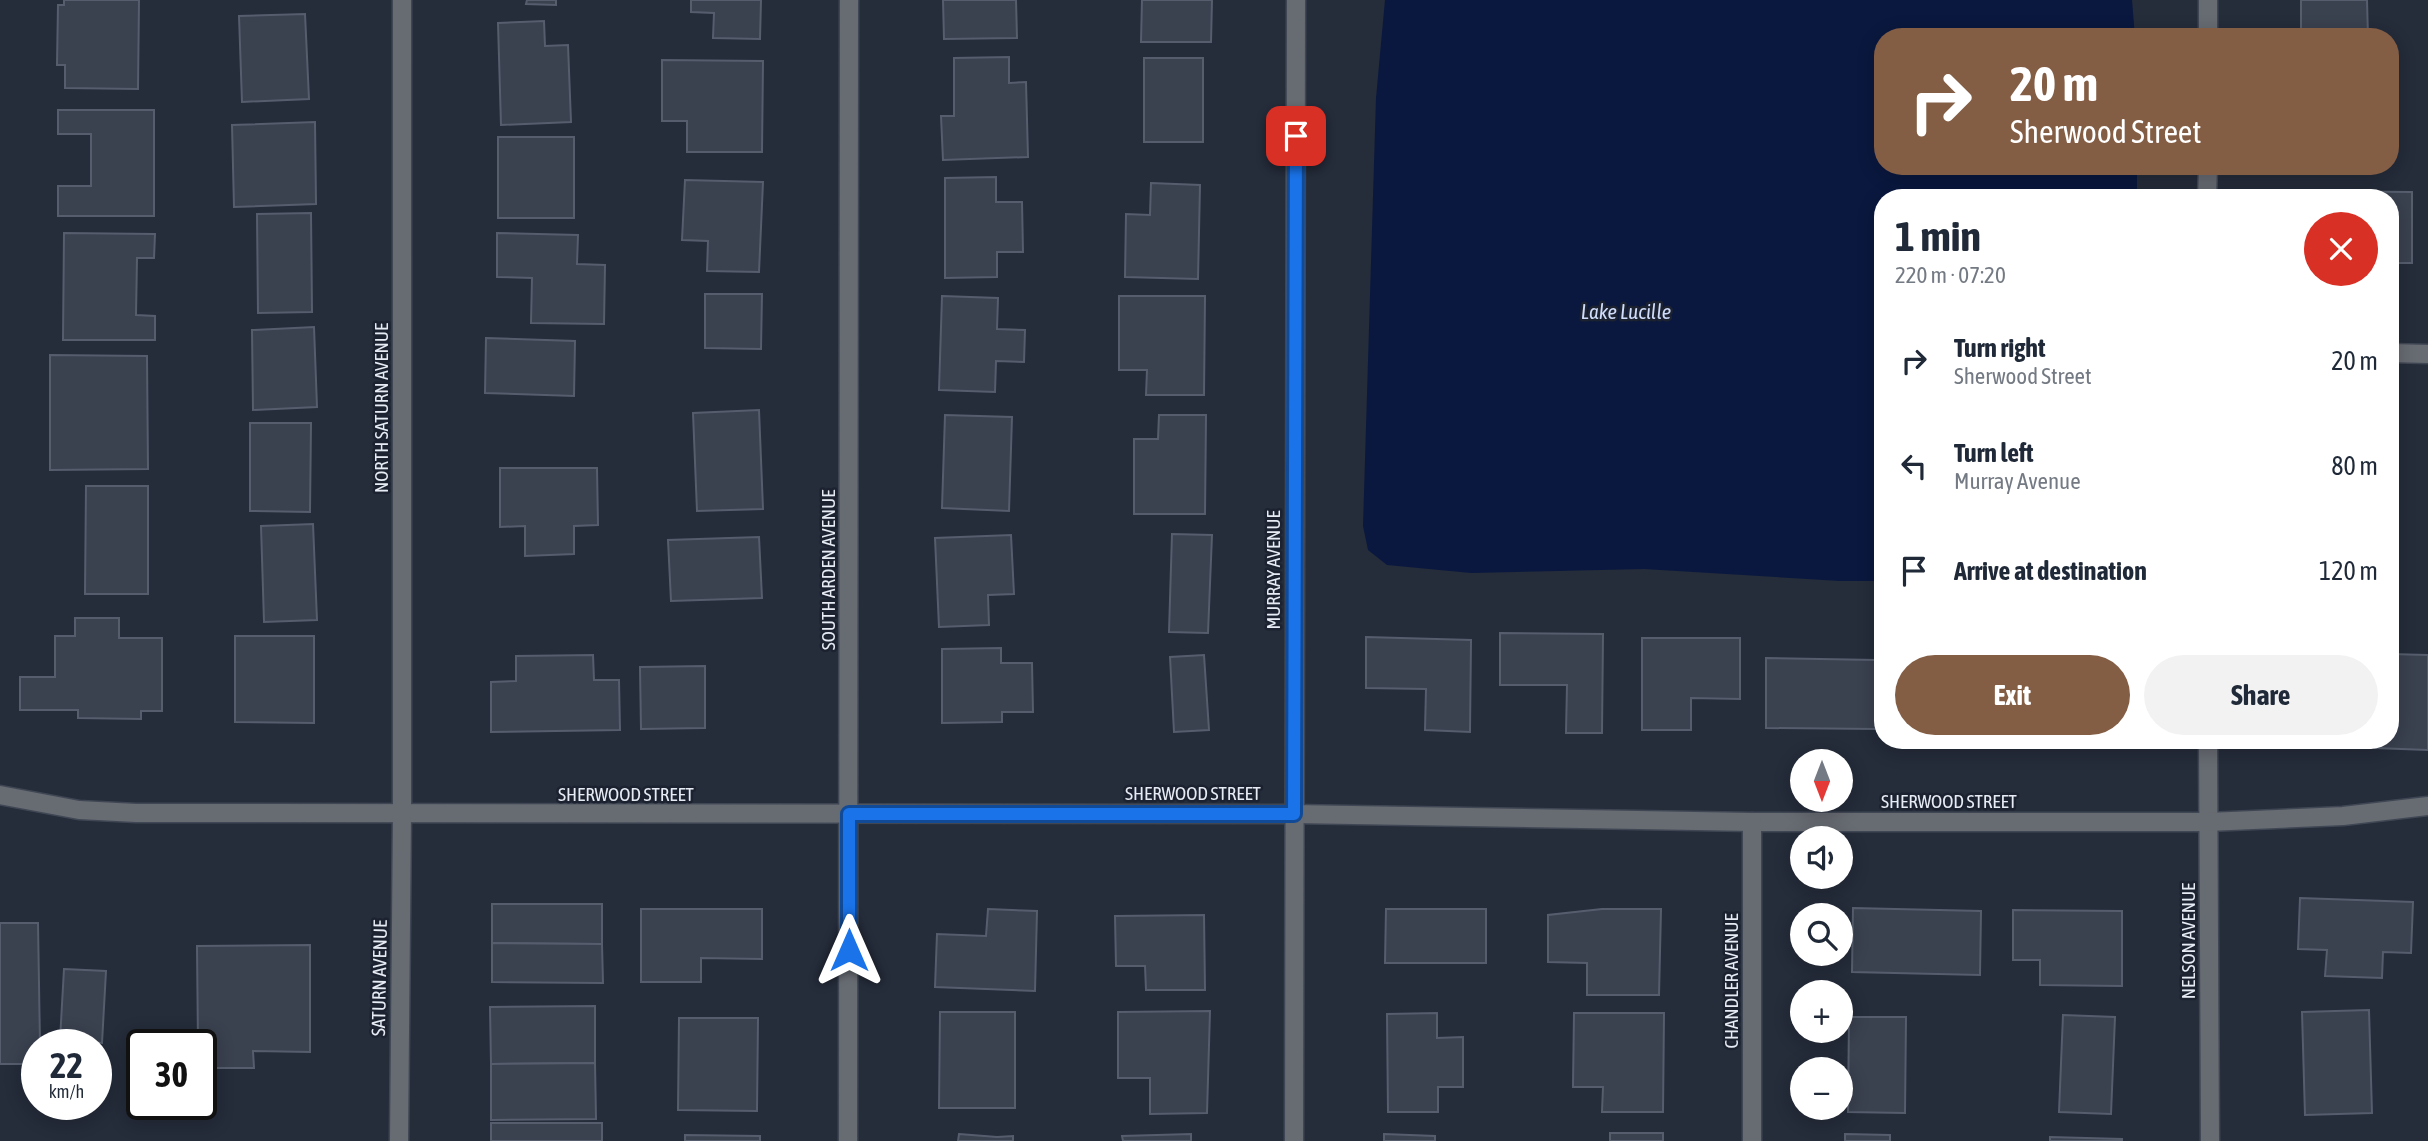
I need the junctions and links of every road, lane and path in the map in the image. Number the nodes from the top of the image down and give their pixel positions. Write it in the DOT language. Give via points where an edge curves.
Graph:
graph roads {
  1 [pos="402,0"];
  2 [pos="849,0"];
  3 [pos="1296,0"];
  4 [pos="2208,0"];
  5 [pos="2208,28"];
  6 [pos="2399,354"];
  7 [pos="2428,354"];
  8 [pos="2208,749"];
  9 [pos="0,795"];
  10 [pos="2428,806"];
  11 [pos="849,814"];
  12 [pos="1294,814"];
  13 [pos="402,815"];
  14 [pos="1752,822"];
  15 [pos="2208,822"];
  16 [pos="399,1141"];
  17 [pos="848,1141"];
  18 [pos="1294,1141"];
  19 [pos="1752,1141"];
  20 [pos="2210,1141"];
  1 -- 13 [label="street, NORTH SATURN AVENUE"];
  2 -- 11 [label="street, SOUTH ARDEN AVENUE"];
  3 -- 12 [label="street, MURRAY AVENUE"];
  4 -- 5 [label="street"];
  6 -- 7 [label="street"];
  8 -- 15 [label="street, NELSON AVENUE"];
  9 -- 13 [label="street, SHERWOOD STREET" via="79,810 136,813"];
  10 -- 15 [label="street, SHERWOOD STREET" via="2343,816"];
  11 -- 12 [label="street, SHERWOOD STREET"];
  11 -- 13 [label="street, SHERWOOD STREET"];
  11 -- 17 [label="street, SOUTH ARDEN AVENUE"];
  12 -- 14 [label="street, SHERWOOD STREET"];
  12 -- 18 [label="street, MURRAY AVENUE"];
  13 -- 16 [label="street, SATURN AVENUE"];
  14 -- 15 [label="street, SHERWOOD STREET"];
  14 -- 19 [label="street, CHANDLER AVENUE"];
  15 -- 20 [label="street, NELSON AVENUE"];
}
